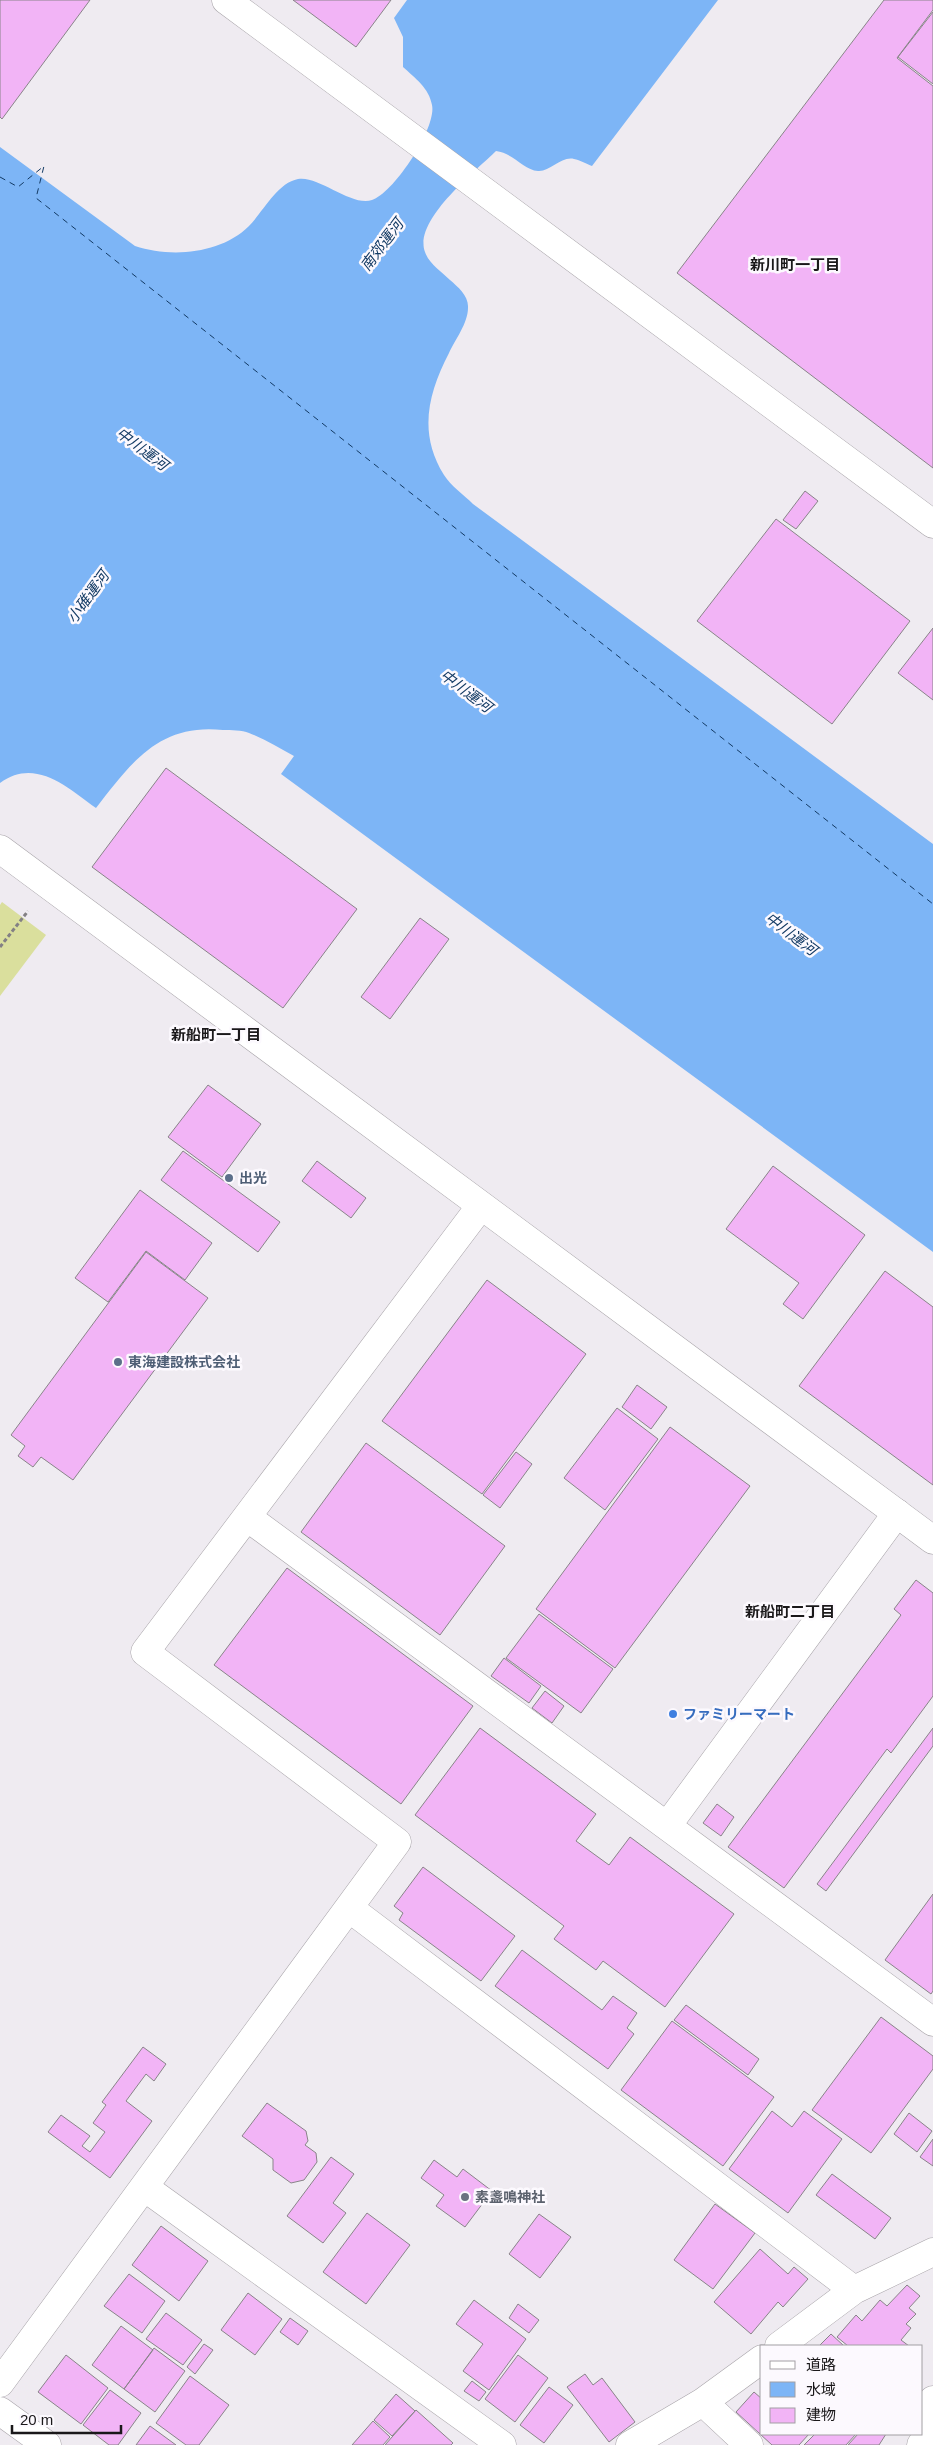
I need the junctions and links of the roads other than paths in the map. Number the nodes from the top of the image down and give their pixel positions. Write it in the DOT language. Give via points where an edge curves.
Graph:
graph roads {
  1 [pos="226,0"];
  2 [pos="933,524"];
  3 [pos="7,854"];
  4 [pos="480,1207"];
  5 [pos="897,1513"];
  6 [pos="247,1517"];
  7 [pos="933,1540"];
  8 [pos="667,1826"];
  9 [pos="349,1908"];
  10 [pos="933,2022"];
  11 [pos="144,2187"];
  12 [pos="933,2252"];
  13 [pos="854,2290"];
  14 [pos="780,2345"];
  15 [pos="760,2360"];
  16 [pos="0,2383"];
  17 [pos="704,2402"];
  18 [pos="933,2402"];
  19 [pos="0,2411"];
  20 [pos="47,2445"];
  21 [pos="502,2445"];
  22 [pos="630,2445"];
  23 [pos="749,2445"];
  24 [pos="921,2445"];
  1 -- 2 [label="street"];
  3 -- 4 [label="street"];
  4 -- 5 [label="street"];
  4 -- 6 [label="street"];
  5 -- 7 [label="street"];
  5 -- 8 [label="street"];
  6 -- 8 [label="street"];
  6 -- 9 [label="street" via="145,1652 396,1842"];
  8 -- 10 [label="street"];
  9 -- 11 [label="street"];
  9 -- 13 [label="street"];
  11 -- 16 [label="street"];
  11 -- 21 [label="street"];
  12 -- 13 [label="street"];
  13 -- 14 [label="street"];
  15 -- 17 [label="street"];
  17 -- 22 [label="street"];
  17 -- 23 [label="street"];
  18 -- 24 [label="street"];
  19 -- 20 [label="street"];
}
